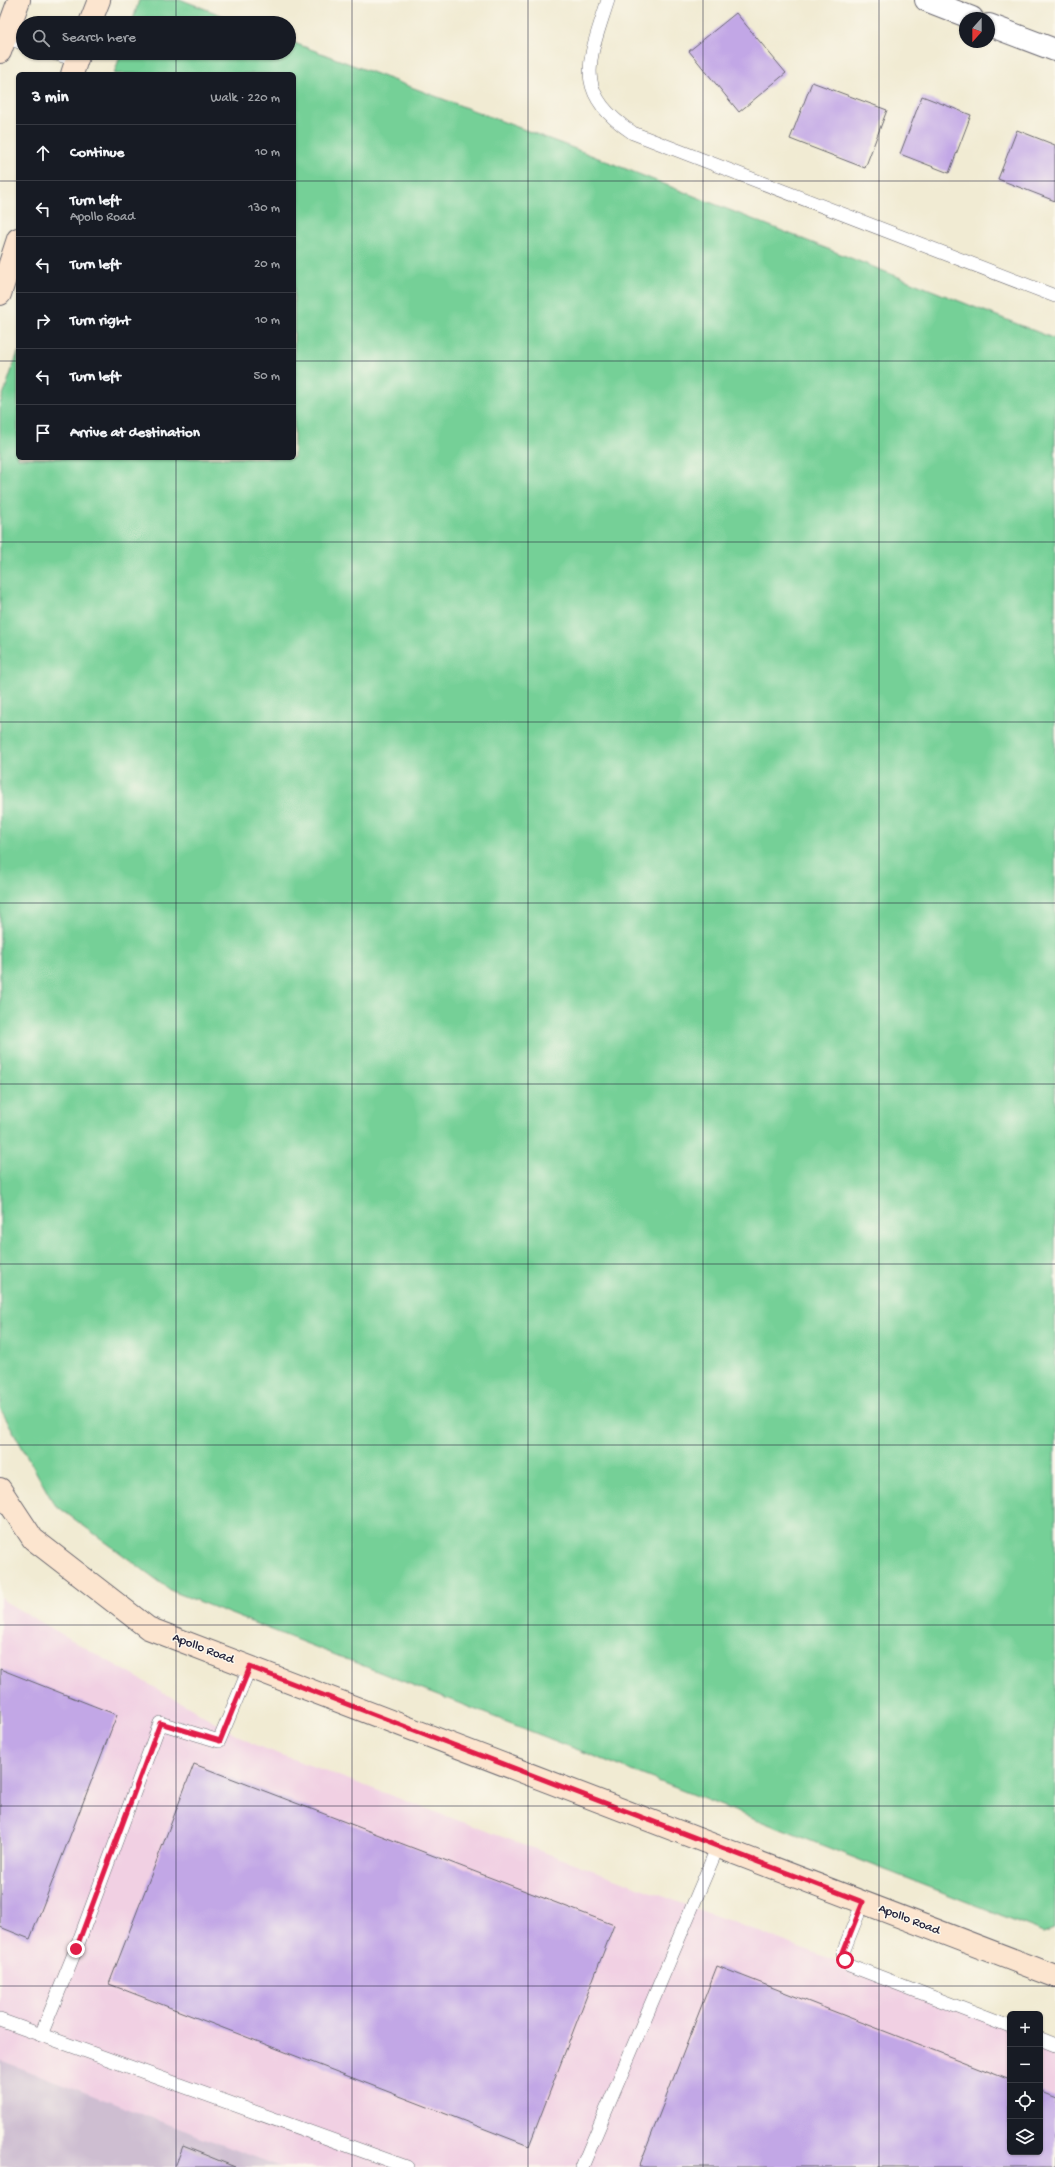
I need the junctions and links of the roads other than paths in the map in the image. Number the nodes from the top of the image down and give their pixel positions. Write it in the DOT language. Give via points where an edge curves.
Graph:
graph roads {
  1 [pos="18,0"];
  2 [pos="98,0"];
  3 [pos="608,0"];
  4 [pos="926,0"];
  5 [pos="959,13"];
  6 [pos="92,16"];
  7 [pos="995,27"];
  8 [pos="7,42"];
  9 [pos="1055,50"];
  10 [pos="16,245"];
  11 [pos="0,294"];
  12 [pos="1055,296"];
  13 [pos="0,1489"];
  14 [pos="250,1667"];
  15 [pos="718,1846"];
  16 [pos="863,1902"];
  17 [pos="1055,1976"];
  18 [pos="0,2020"];
  19 [pos="1007,2027"];
  20 [pos="41,2035"];
  21 [pos="1043,2040"];
  22 [pos="1055,2045"];
  23 [pos="407,2167"];
  24 [pos="582,2167"];
  1 -- 8 [label="street"];
  2 -- 6 [label="street"];
  3 -- 12 [label="lane" via="589,60 589,77 593,93 603,108 633,133"];
  4 -- 5 [label="street"];
  7 -- 9 [label="street"];
  10 -- 11 [label="street"];
  13 -- 14 [label="street, Apollo Road" via="33,1539 148,1628"];
  14 -- 15 [label="street, Apollo Road"];
  14 -- 20 [label="lane" via="220,1741 160,1723 76,1949"];
  15 -- 16 [label="street, Apollo Road"];
  15 -- 24 [label="lane"];
  16 -- 17 [label="street, Apollo Road"];
  16 -- 19 [label="lane" via="843,1952 849,1965"];
  18 -- 20 [label="lane"];
  20 -- 23 [label="lane"];
  21 -- 22 [label="lane"];
}
